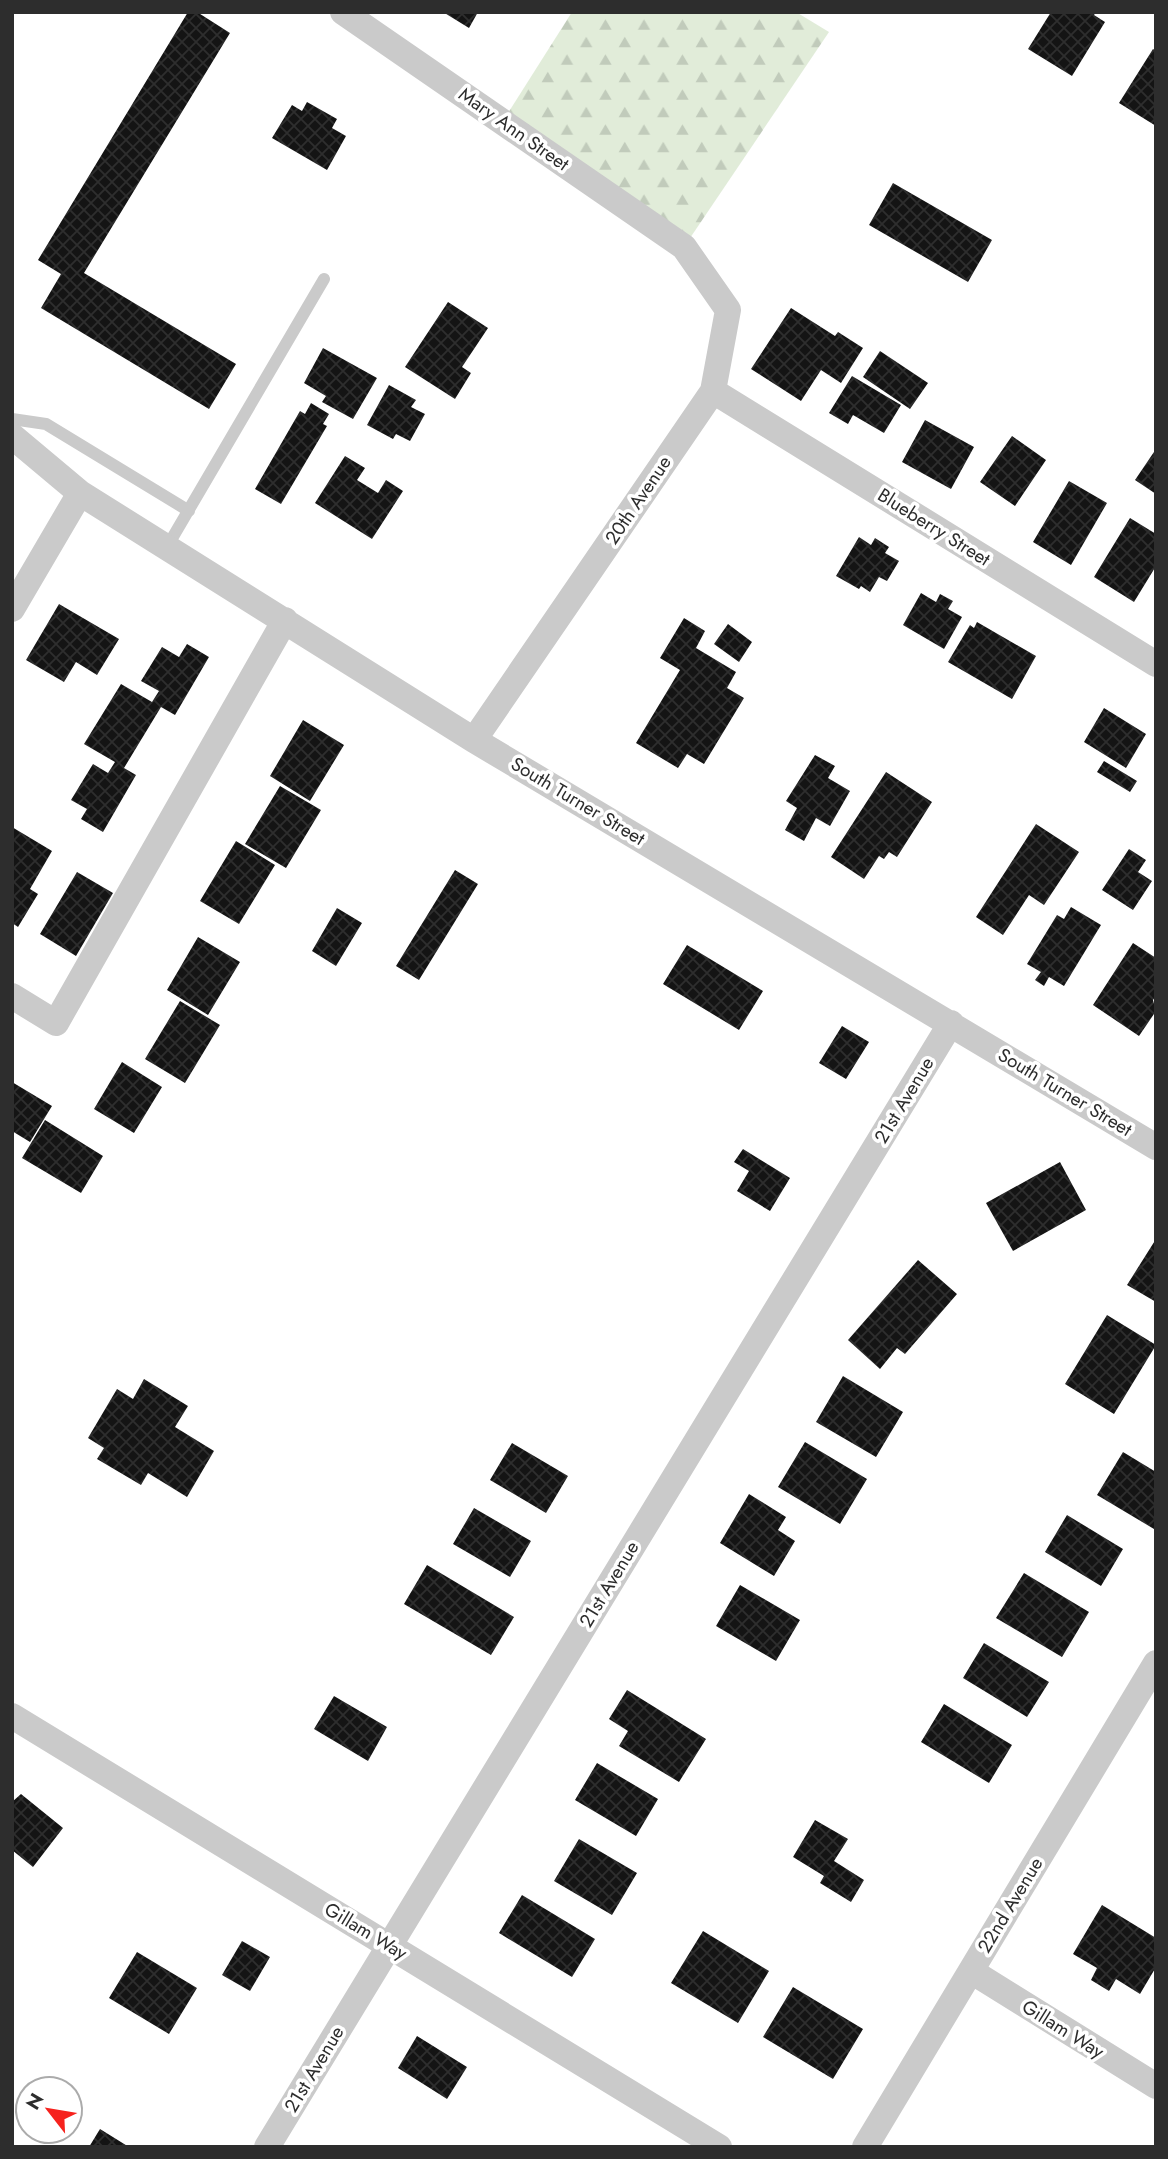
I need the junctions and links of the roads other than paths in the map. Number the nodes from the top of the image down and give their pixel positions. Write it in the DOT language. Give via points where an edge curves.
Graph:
graph roads {
  1 [pos="343,12"];
  2 [pos="684,247"];
  3 [pos="324,279"];
  4 [pos="713,391"];
  5 [pos="12,419"];
  6 [pos="12,436"];
  7 [pos="80,493"];
  8 [pos="189,511"];
  9 [pos="167,547"];
  10 [pos="12,609"];
  11 [pos="285,620"];
  12 [pos="1156,664"];
  13 [pos="474,740"];
  14 [pos="12,996"];
  15 [pos="951,1023"];
  16 [pos="1156,1147"];
  17 [pos="1156,1663"];
  18 [pos="12,1716"];
  19 [pos="388,1945"];
  20 [pos="971,1971"];
  21 [pos="1156,2086"];
  22 [pos="267,2147"];
  23 [pos="719,2147"];
  24 [pos="865,2147"];
  1 -- 2 [label="street, Mary Ann Street"];
  2 -- 4 [label="street, 20th Avenue" via="728,310"];
  3 -- 8 [label="lane"];
  4 -- 12 [label="street, Blueberry Street"];
  4 -- 13 [label="street, 20th Avenue"];
  5 -- 8 [label="lane" via="46,424"];
  6 -- 7 [label="street, South Turner Street"];
  7 -- 9 [label="street, South Turner Street"];
  7 -- 10 [label="street"];
  8 -- 9 [label="lane"];
  9 -- 11 [label="street, South Turner Street"];
  11 -- 13 [label="street, South Turner Street"];
  11 -- 14 [label="street" via="56,1023"];
  13 -- 15 [label="street, South Turner Street"];
  15 -- 16 [label="street, South Turner Street"];
  15 -- 19 [label="street, 21st Avenue"];
  17 -- 20 [label="street, 22nd Avenue"];
  18 -- 19 [label="street, Gillam Way"];
  19 -- 22 [label="street, 21st Avenue"];
  19 -- 23 [label="street, Gillam Way"];
  20 -- 21 [label="street, Gillam Way"];
  20 -- 24 [label="street, 22nd Avenue"];
}
